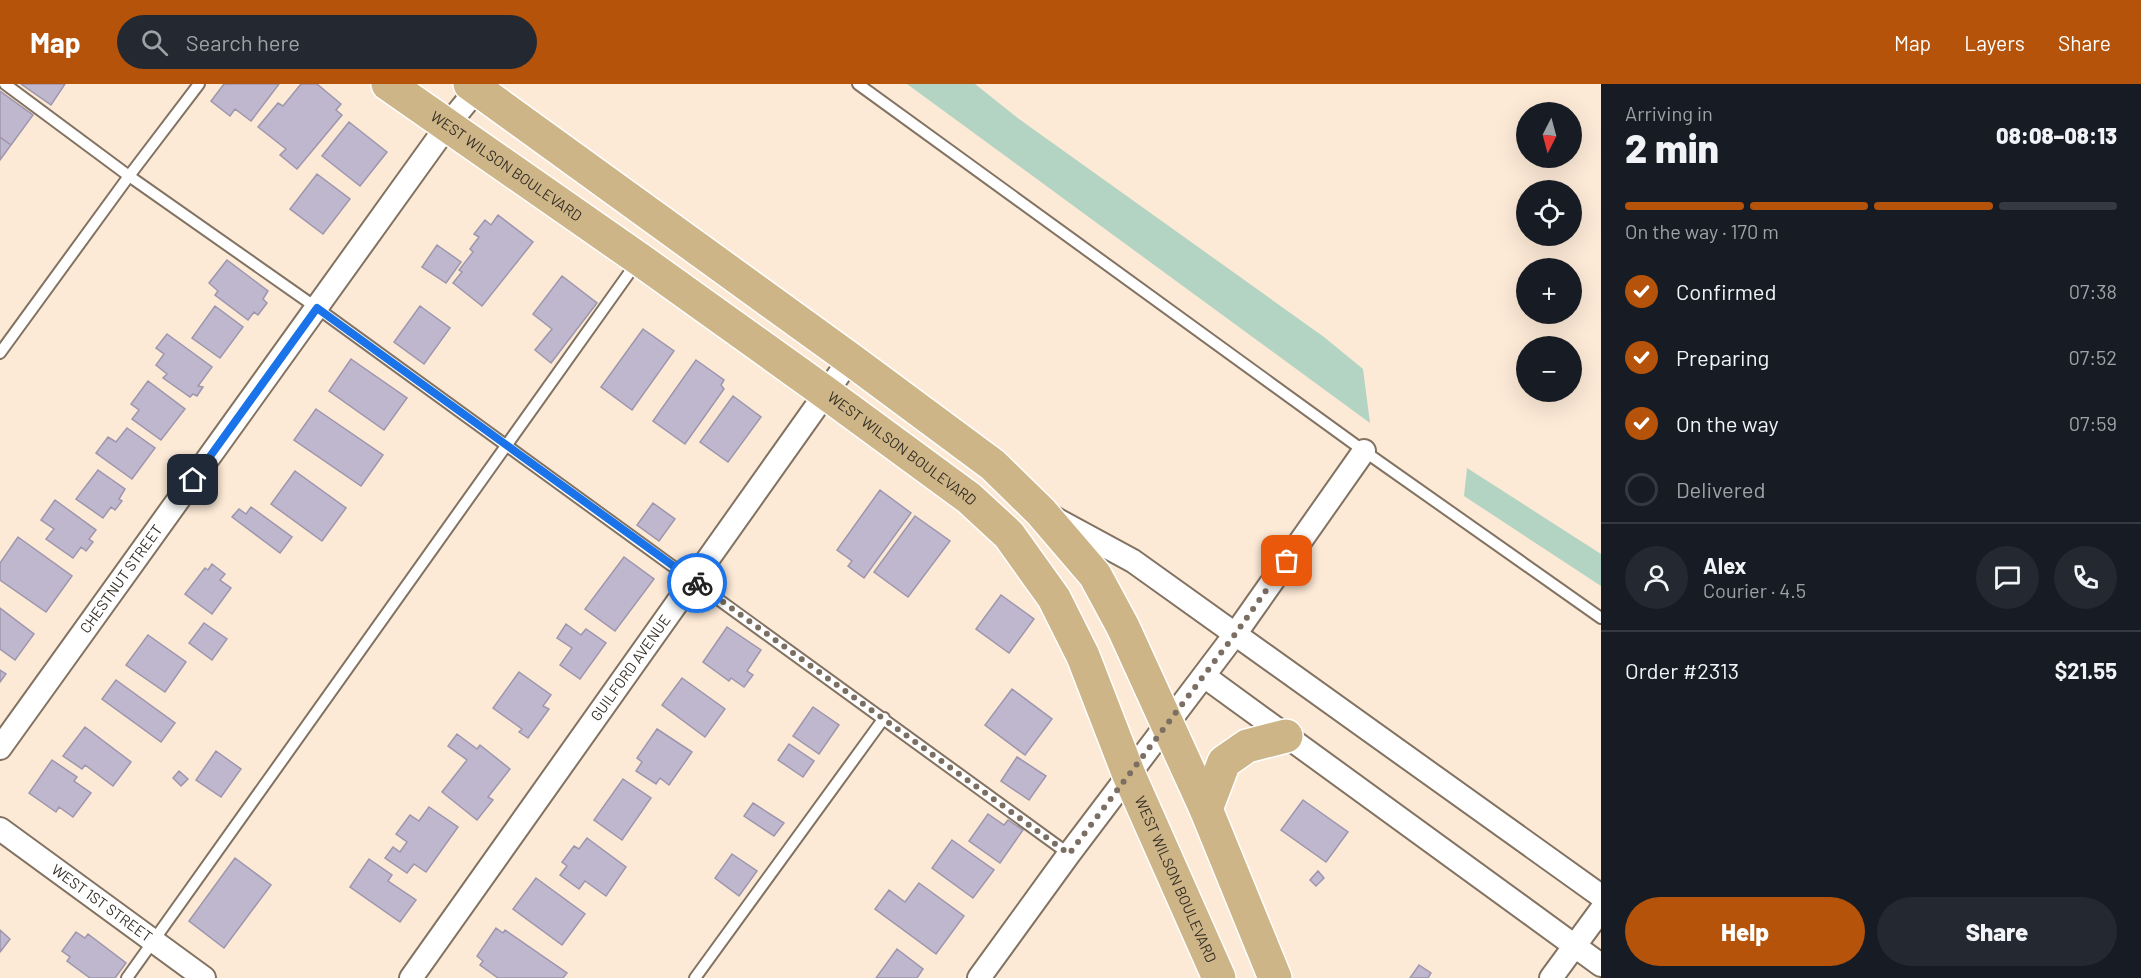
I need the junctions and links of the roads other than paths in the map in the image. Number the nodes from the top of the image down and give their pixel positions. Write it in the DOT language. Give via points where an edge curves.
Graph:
graph roads {
  1 [pos="5,84"];
  2 [pos="199,84"];
  3 [pos="388,84"];
  4 [pos="858,84"];
  5 [pos="476,86"];
  6 [pos="447,126"];
  7 [pos="129,176"];
  8 [pos="639,259"];
  9 [pos="317,308"];
  10 [pos="0,353"];
  11 [pos="850,359"];
  12 [pos="826,393"];
  13 [pos="506,445"];
  14 [pos="1364,451"];
  15 [pos="1041,512"];
  16 [pos="693,581"];
  17 [pos="1601,618"];
  18 [pos="1236,633"];
  19 [pos="1204,676"];
  20 [pos="884,718"];
  21 [pos="1167,724"];
  22 [pos="1286,736"];
  23 [pos="0,748"];
  24 [pos="1129,775"];
  25 [pos="1206,810"];
  26 [pos="0,829"];
  27 [pos="1069,854"];
  28 [pos="1601,896"];
  29 [pos="1601,910"];
  30 [pos="154,941"];
  31 [pos="1574,945"];
  32 [pos="1601,966"];
  33 [pos="127,978"];
  34 [pos="204,978"];
  35 [pos="411,978"];
  36 [pos="695,978"];
  37 [pos="980,978"];
  38 [pos="1219,978"];
  39 [pos="1275,978"];
  40 [pos="1551,978"];
  1 -- 7 [label="lane"];
  2 -- 7 [label="lane"];
  3 -- 6 [label="main road, WEST WILSON BOULEVARD"];
  4 -- 14 [label="lane"];
  5 -- 6 [label="street, CHESTNUT STREET"];
  5 -- 11 [label="main road"];
  6 -- 8 [label="main road, WEST WILSON BOULEVARD"];
  6 -- 9 [label="street, CHESTNUT STREET"];
  7 -- 9 [label="lane"];
  7 -- 10 [label="lane"];
  8 -- 12 [label="main road, WEST WILSON BOULEVARD"];
  8 -- 13 [label="lane"];
  9 -- 13 [label="lane"];
  9 -- 23 [label="street, CHESTNUT STREET"];
  11 -- 12 [label="street, GUILFORD AVENUE"];
  11 -- 15 [label="main road" via="993,465"];
  12 -- 16 [label="street, GUILFORD AVENUE"];
  12 -- 24 [label="main road, WEST WILSON BOULEVARD" via="969,498 1010,536 1054,598 1083,656"];
  13 -- 16 [label="lane"];
  13 -- 30 [label="lane"];
  14 -- 17 [label="lane"];
  14 -- 18 [label="street"];
  15 -- 18 [label="street" via="1133,561"];
  15 -- 21 [label="main road" via="1095,575"];
  16 -- 20 [label="lane"];
  16 -- 35 [label="street, GUILFORD AVENUE"];
  18 -- 19 [label="street"];
  18 -- 28 [label="street"];
  19 -- 21 [label="street"];
  19 -- 22 [label="street"];
  20 -- 27 [label="lane"];
  20 -- 36 [label="lane"];
  21 -- 24 [label="street"];
  21 -- 25 [label="main road"];
  22 -- 25 [label="main road" via="1247,746 1224,762"];
  22 -- 31 [label="street"];
  24 -- 27 [label="street"];
  24 -- 38 [label="main road, WEST WILSON BOULEVARD"];
  25 -- 39 [label="main road"];
  26 -- 30 [label="street, WEST 1ST STREET"];
  27 -- 37 [label="street"];
  29 -- 31 [label="street"];
  30 -- 33 [label="lane"];
  30 -- 34 [label="street, WEST 1ST STREET"];
  31 -- 32 [label="street"];
  31 -- 40 [label="street"];
}
